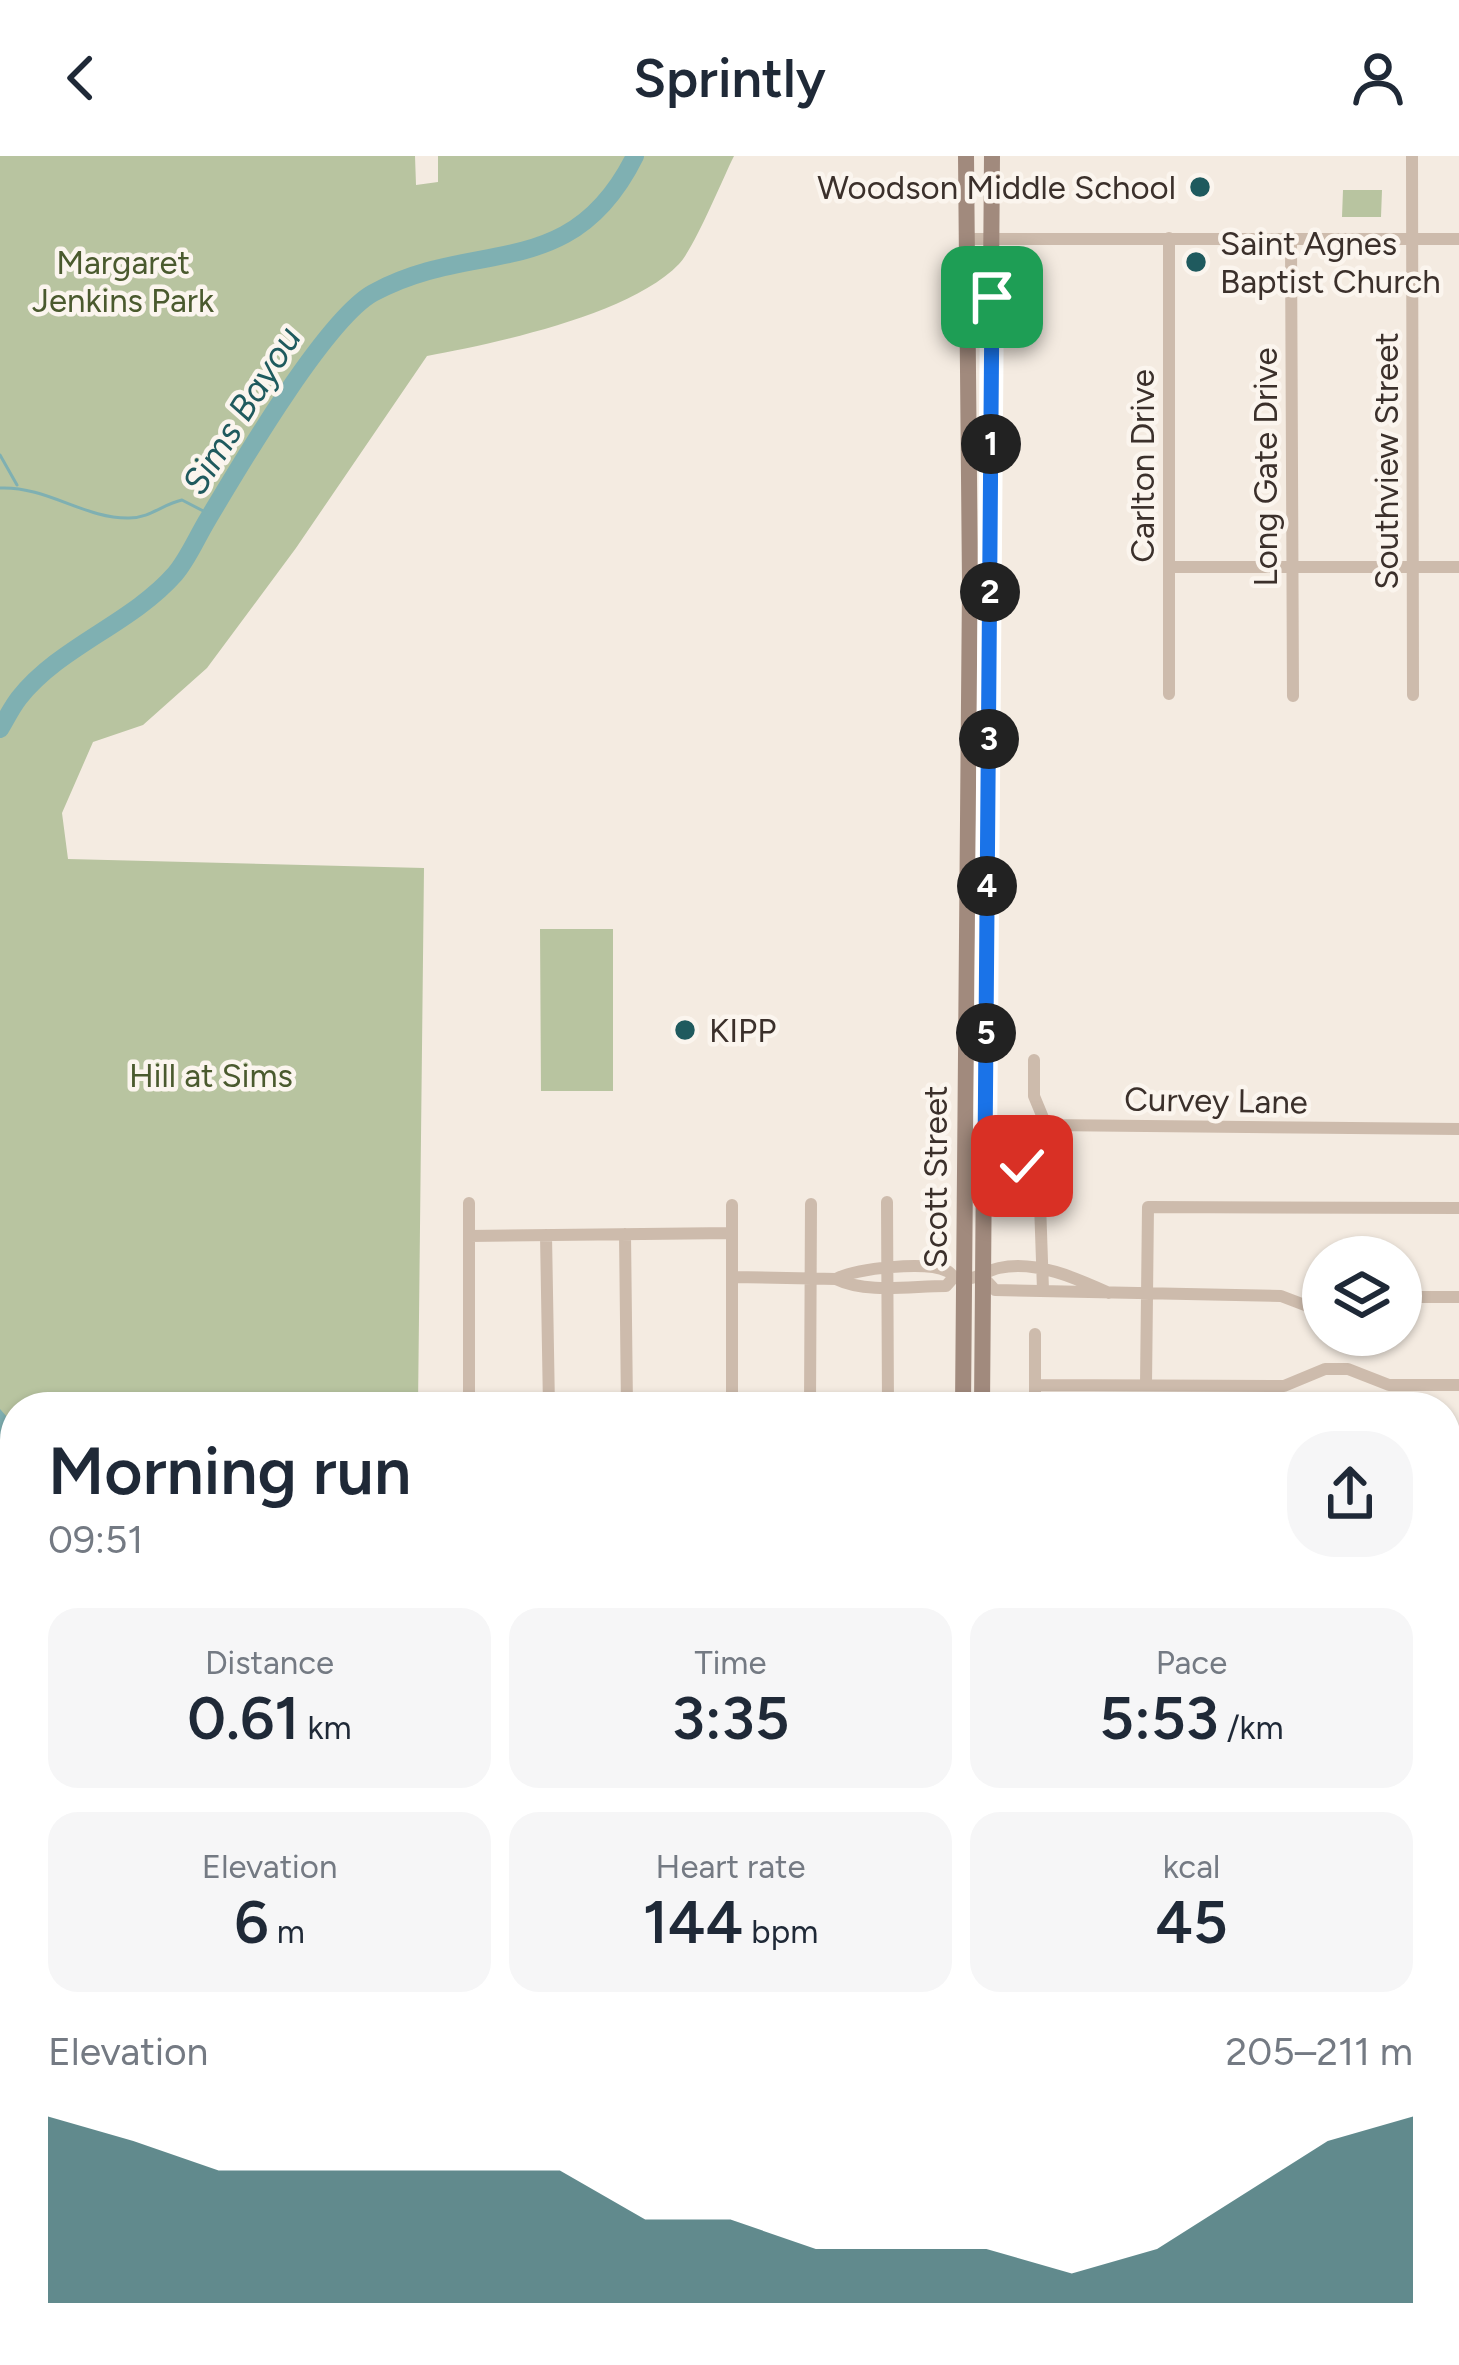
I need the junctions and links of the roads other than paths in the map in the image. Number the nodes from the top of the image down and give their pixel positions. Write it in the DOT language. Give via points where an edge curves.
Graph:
graph roads {
  1 [pos="966,156"];
  2 [pos="992,156"];
  3 [pos="1412,156"];
  4 [pos="967,238"];
  5 [pos="992,238"];
  6 [pos="1169,238"];
  7 [pos="1291,239"];
  8 [pos="1413,239"];
  9 [pos="1459,239"];
  10 [pos="1169,567"];
  11 [pos="1292,567"];
  12 [pos="1414,567"];
  13 [pos="1459,567"];
  14 [pos="990,584"];
  15 [pos="970,585"];
  16 [pos="1169,694"];
  17 [pos="1413,694"];
  18 [pos="1292,696"];
  19 [pos="968,892"];
  20 [pos="987,892"];
  21 [pos="966,1058"];
  22 [pos="986,1058"];
  23 [pos="1034,1060"];
  24 [pos="1046,1125"];
  25 [pos="1459,1129"];
  26 [pos="985,1154"];
  27 [pos="1019,1154"];
  28 [pos="887,1202"];
  29 [pos="469,1203"];
  30 [pos="811,1204"];
  31 [pos="732,1205"];
  32 [pos="1459,1208"];
  33 [pos="732,1233"];
  34 [pos="625,1234"];
  35 [pos="547,1235"];
  36 [pos="469,1236"];
  37 [pos="887,1268"];
  38 [pos="915,1268"];
  39 [pos="1040,1268"];
  40 [pos="732,1276"];
  41 [pos="967,1277"];
  42 [pos="810,1278"];
  43 [pos="836,1279"];
  44 [pos="916,1286"];
  45 [pos="888,1287"];
  46 [pos="1043,1290"];
  47 [pos="1109,1293"];
  48 [pos="1146,1296"];
  49 [pos="1422,1297"];
  50 [pos="1459,1297"];
  51 [pos="1302,1304"];
  52 [pos="1035,1334"];
  53 [pos="1459,1384"];
  54 [pos="1035,1385"];
  55 [pos="1146,1385"];
  56 [pos="469,1392"];
  57 [pos="549,1392"];
  58 [pos="627,1392"];
  59 [pos="731,1392"];
  60 [pos="810,1392"];
  61 [pos="888,1392"];
  62 [pos="963,1392"];
  63 [pos="980,1392"];
  64 [pos="1035,1392"];
  1 -- 4 [label="main road, Scott Street"];
  2 -- 5 [label="main road, Scott Street"];
  3 -- 8 [label="street, Southview Street"];
  4 -- 5 [label="street"];
  4 -- 15 [label="main road, Scott Street"];
  5 -- 6 [label="street"];
  5 -- 14 [label="main road, Scott Street"];
  6 -- 7 [label="street"];
  6 -- 10 [label="street, Carlton Drive"];
  7 -- 8 [label="street"];
  7 -- 11 [label="street, Long Gate Drive"];
  8 -- 9 [label="street"];
  8 -- 12 [label="street, Southview Street"];
  10 -- 11 [label="street"];
  10 -- 16 [label="street, Carlton Drive"];
  11 -- 12 [label="street"];
  11 -- 18 [label="street, Long Gate Drive"];
  12 -- 13 [label="street"];
  12 -- 17 [label="street, Southview Street"];
  14 -- 15 [label="main road"];
  14 -- 20 [label="main road, Scott Street"];
  15 -- 19 [label="main road, Scott Street"];
  19 -- 20 [label="main road"];
  19 -- 21 [label="main road, Scott Street"];
  20 -- 22 [label="main road, Scott Street"];
  21 -- 22 [label="main road"];
  21 -- 41 [label="main road, Scott Street"];
  22 -- 26 [label="main road, Scott Street"];
  23 -- 24 [label="street" via="1034,1096"];
  24 -- 25 [label="street, Curvey Lane"];
  24 -- 27 [label="street"];
  26 -- 27 [label="street"];
  26 -- 41 [label="main road, Scott Street"];
  27 -- 39 [label="street" via="1040,1203"];
  28 -- 37 [label="street"];
  29 -- 36 [label="street"];
  30 -- 42 [label="street"];
  31 -- 33 [label="street"];
  32 -- 48 [label="street" via="1148,1207"];
  33 -- 34 [label="street"];
  33 -- 40 [label="street"];
  34 -- 35 [label="street"];
  34 -- 58 [label="street"];
  35 -- 36 [label="street"];
  35 -- 57 [label="street"];
  36 -- 56 [label="street"];
  37 -- 38 [label="street"];
  37 -- 43 [label="street"];
  37 -- 45 [label="street"];
  38 -- 41 [label="street"];
  38 -- 44 [label="street"];
  39 -- 41 [label="street"];
  39 -- 46 [label="street"];
  39 -- 47 [label="street"];
  40 -- 42 [label="street"];
  40 -- 59 [label="street"];
  41 -- 44 [label="street"];
  41 -- 46 [label="street" via="995,1290"];
  41 -- 62 [label="main road, Scott Street"];
  41 -- 63 [label="main road, Scott Street"];
  42 -- 43 [label="street"];
  42 -- 60 [label="street"];
  43 -- 45 [label="street"];
  44 -- 45 [label="street"];
  45 -- 61 [label="street"];
  46 -- 47 [label="street"];
  47 -- 48 [label="street"];
  48 -- 51 [label="street" via="1281,1296"];
  48 -- 55 [label="street"];
  49 -- 50 [label="street"];
  52 -- 54 [label="street"];
  53 -- 55 [label="street" via="1389,1385 1325,1369 1284,1386"];
  54 -- 55 [label="street"];
  54 -- 64 [label="street"];
}
